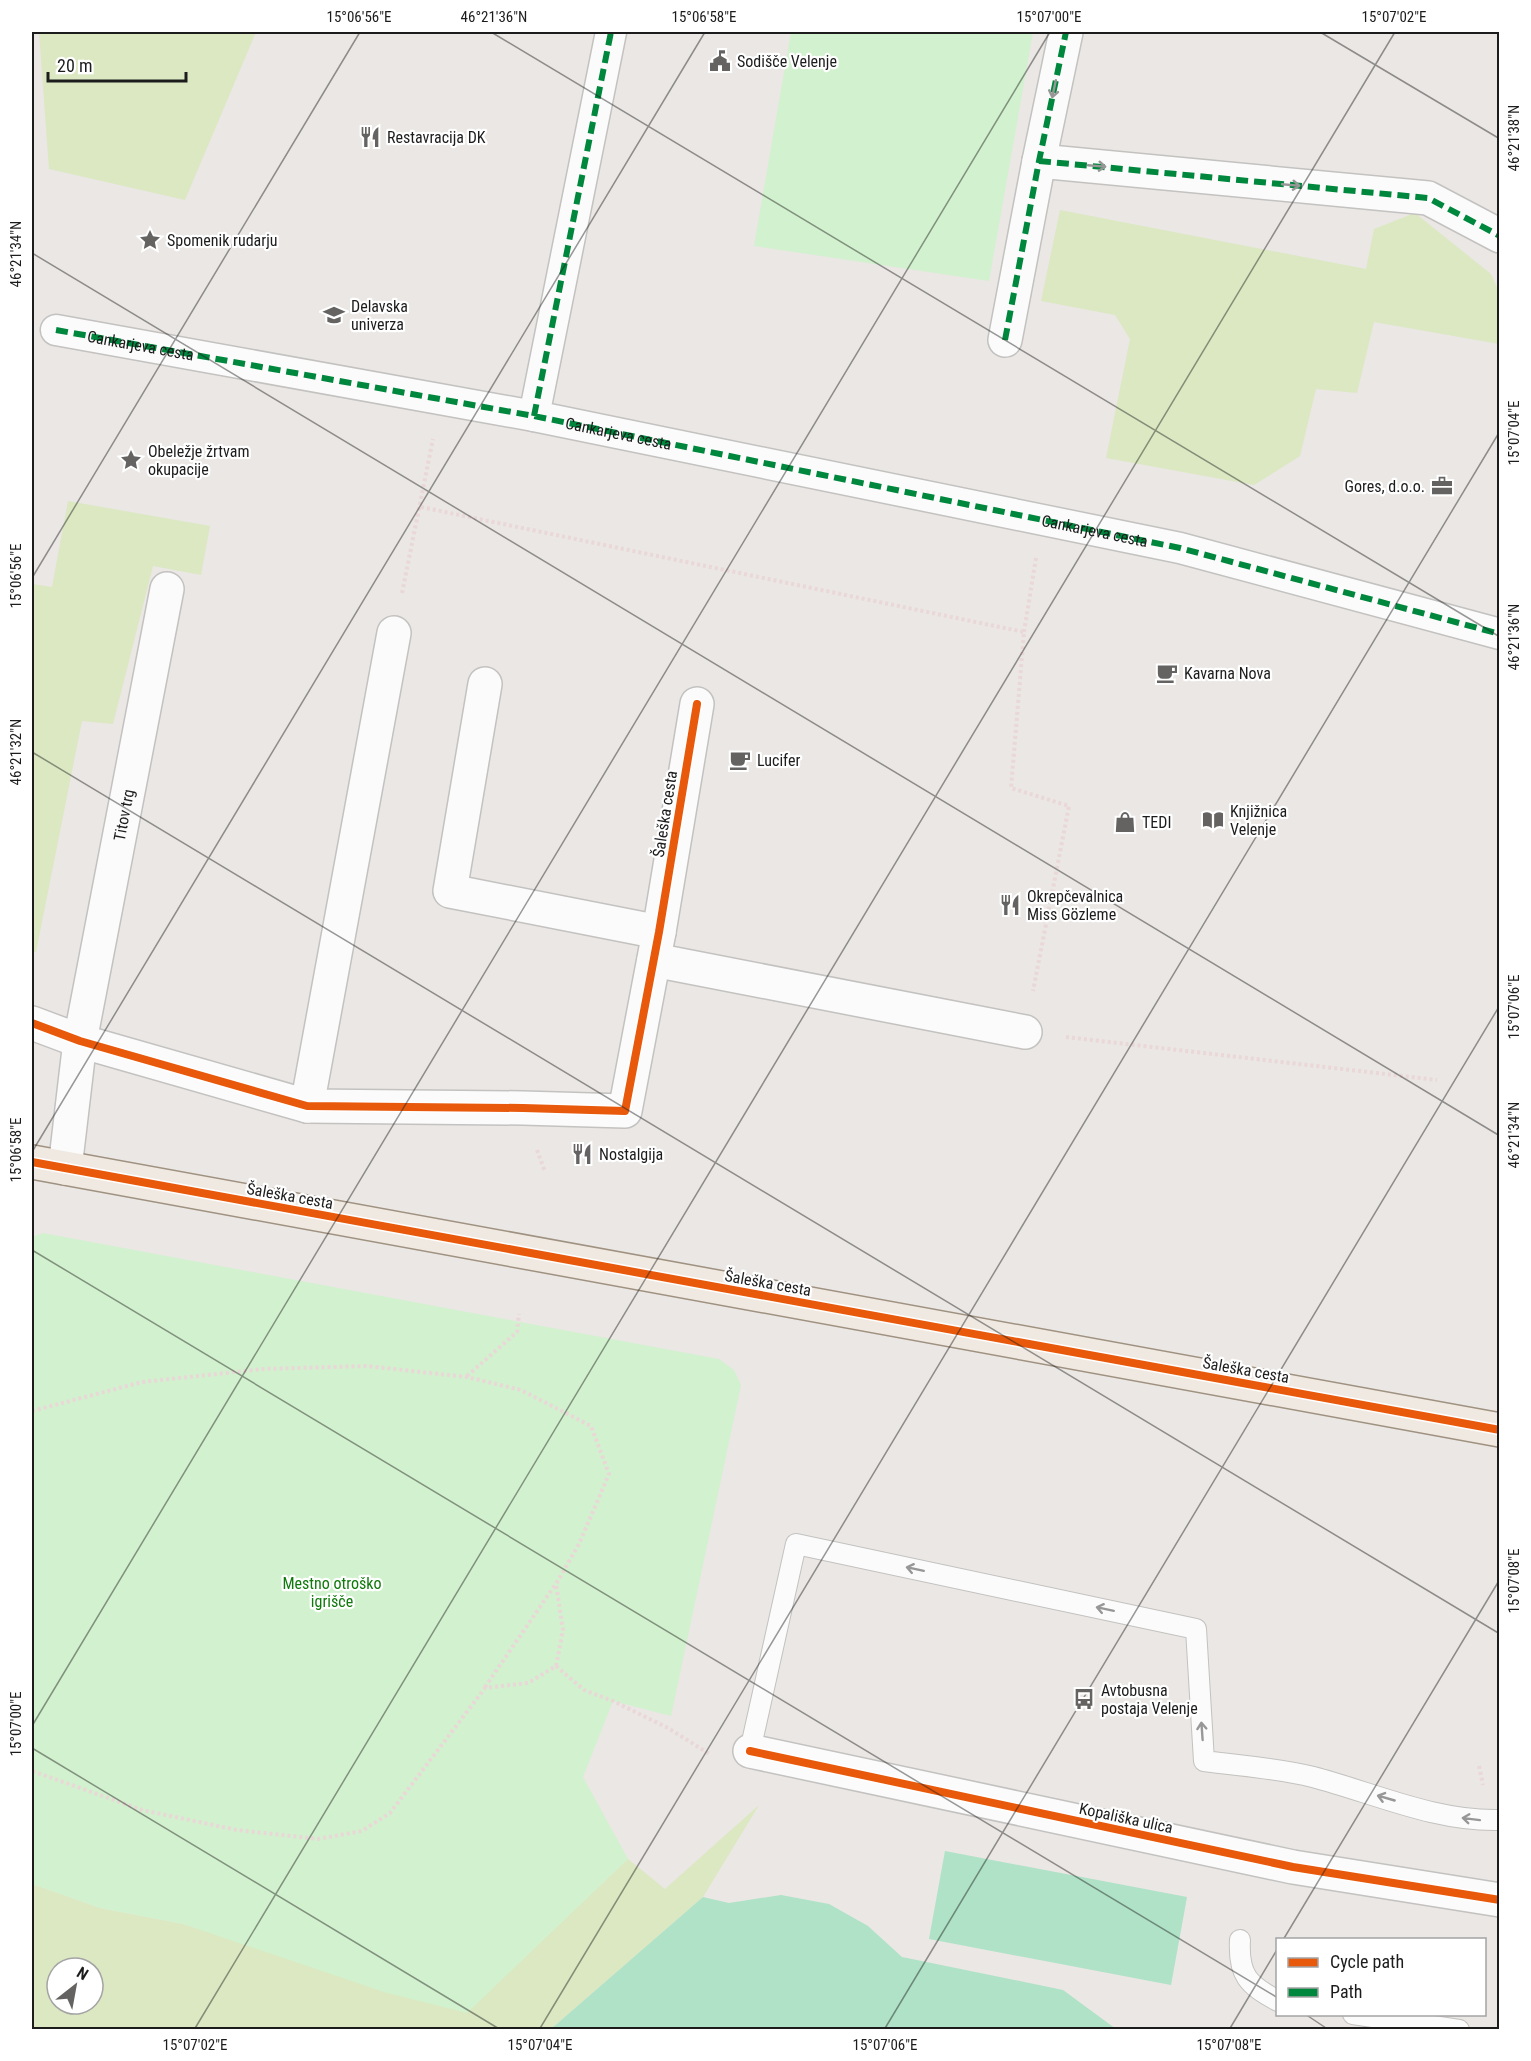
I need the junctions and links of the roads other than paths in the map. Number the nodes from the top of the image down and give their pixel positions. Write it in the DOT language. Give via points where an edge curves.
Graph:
graph roads {
  1 [pos="611,32"];
  2 [pos="1066,32"];
  3 [pos="1039,161"];
  4 [pos="1500,236"];
  5 [pos="56,330"];
  6 [pos="1005,340"];
  7 [pos="534,416"];
  8 [pos="167,589"];
  9 [pos="394,633"];
  10 [pos="1500,634"];
  11 [pos="485,684"];
  12 [pos="697,704"];
  13 [pos="656,946"];
  14 [pos="32,1023"];
  15 [pos="1025,1032"];
  16 [pos="80,1041"];
  17 [pos="307,1106"];
  18 [pos="32,1162"];
  19 [pos="64,1168"];
  20 [pos="1500,1430"];
  21 [pos="750,1751"];
  22 [pos="1500,1820"];
  23 [pos="1500,1900"];
  24 [pos="1240,1940"];
  25 [pos="1276,2000"];
  26 [pos="1366,2016"];
  27 [pos="1459,2030"];
  1 -- 7 [label="street"];
  2 -- 3 [label="street, one-way"];
  3 -- 4 [label="street, one-way" via="1428,198"];
  3 -- 6 [label="street"];
  5 -- 7 [label="street, Cankarjeva cesta"];
  7 -- 10 [label="street, Cankarjeva cesta" via="1180,548"];
  8 -- 16 [label="street, Titov trg"];
  9 -- 17 [label="street"];
  11 -- 13 [label="street" via="450,891"];
  12 -- 13 [label="street, Šaleška cesta"];
  13 -- 15 [label="street"];
  13 -- 17 [label="street, Šaleška cesta" via="625,1111"];
  14 -- 16 [label="street, Šaleška cesta"];
  16 -- 17 [label="street, Šaleška cesta"];
  16 -- 19 [label="street, Titov trg"];
  18 -- 19 [label="main road, Šaleška cesta"];
  19 -- 20 [label="main road, Šaleška cesta"];
  22 -- 21 [label="lane, one-way" via="1475,1821 1442,1814 1311,1776 1204,1761 1196,1629 796,1544"];
  21 -- 23 [label="street, Kopališka ulica" via="1293,1867"];
  24 -- 25 [label="lane" via="1242,1972 1256,1989"];
  26 -- 27 [label="lane"];
}
